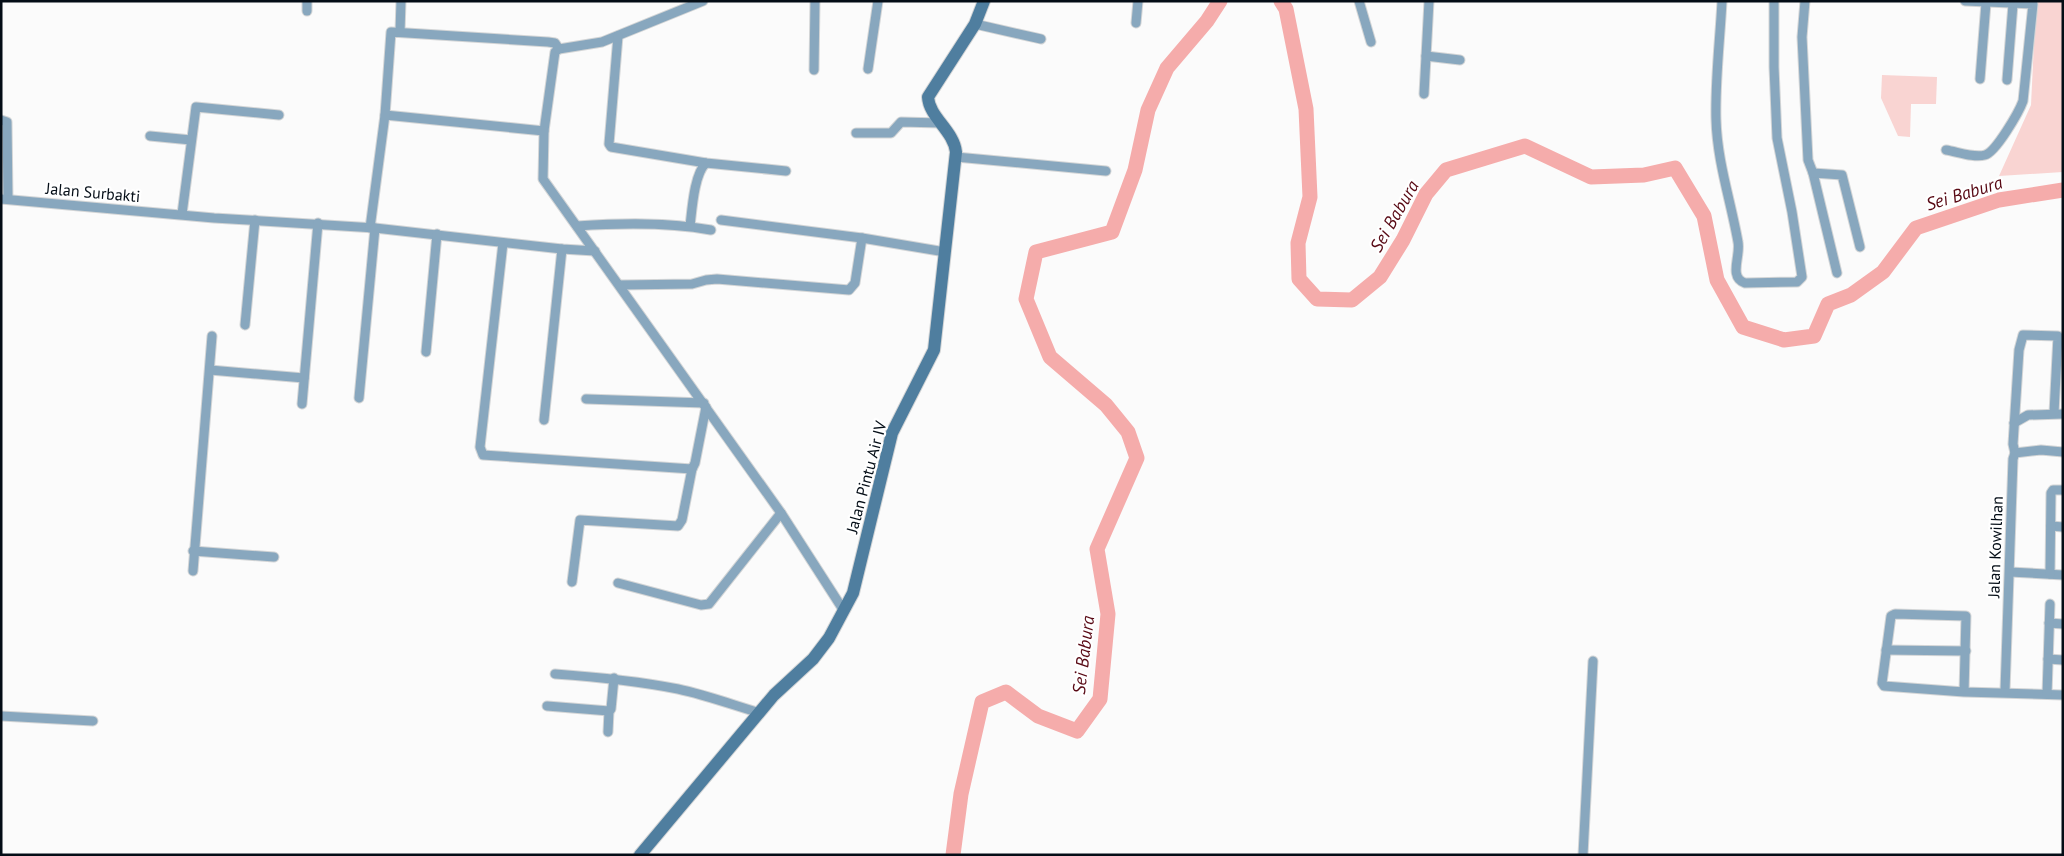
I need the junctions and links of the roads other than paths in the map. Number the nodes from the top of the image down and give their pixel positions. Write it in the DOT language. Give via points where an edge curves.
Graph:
graph roads {
  1 [pos="401,1"];
  2 [pos="703,1"];
  3 [pos="815,1"];
  4 [pos="878,1"];
  5 [pos="984,1"];
  6 [pos="1138,1"];
  7 [pos="1359,1"];
  8 [pos="1429,1"];
  9 [pos="1722,1"];
  10 [pos="1774,1"];
  11 [pos="1805,1"];
  12 [pos="1965,1"];
  13 [pos="1986,3"];
  14 [pos="2013,4"];
  15 [pos="1136,22"];
  16 [pos="974,24"];
  17 [pos="400,32"];
  18 [pos="618,36"];
  19 [pos="1041,39"];
  20 [pos="1371,42"];
  21 [pos="560,49"];
  22 [pos="1426,56"];
  23 [pos="1460,60"];
  24 [pos="868,69"];
  25 [pos="814,70"];
  26 [pos="1980,80"];
  27 [pos="2007,80"];
  28 [pos="1424,94"];
  29 [pos="279,115"];
  30 [pos="385,115"];
  31 [pos="1,120"];
  32 [pos="941,123"];
  33 [pos="544,131"];
  34 [pos="856,132"];
  35 [pos="150,136"];
  36 [pos="191,140"];
  37 [pos="1946,150"];
  38 [pos="956,157"];
  39 [pos="706,163"];
  40 [pos="786,171"];
  41 [pos="1106,171"];
  42 [pos="1813,174"];
  43 [pos="5,199"];
  44 [pos="182,214"];
  45 [pos="255,220"];
  46 [pos="721,220"];
  47 [pos="318,223"];
  48 [pos="577,226"];
  49 [pos="690,226"];
  50 [pos="372,228"];
  51 [pos="711,230"];
  52 [pos="437,234"];
  53 [pos="862,238"];
  54 [pos="503,243"];
  55 [pos="1860,247"];
  56 [pos="562,250"];
  57 [pos="595,251"];
  58 [pos="945,252"];
  59 [pos="1837,273"];
  60 [pos="620,285"];
  61 [pos="246,325"];
  62 [pos="212,336"];
  63 [pos="2060,336"];
  64 [pos="426,352"];
  65 [pos="210,370"];
  66 [pos="304,378"];
  67 [pos="359,398"];
  68 [pos="586,399"];
  69 [pos="302,404"];
  70 [pos="705,405"];
  71 [pos="2058,414"];
  72 [pos="544,420"];
  73 [pos="2014,423"];
  74 [pos="2063,452"];
  75 [pos="2015,453"];
  76 [pos="692,469"];
  77 [pos="2063,490"];
  78 [pos="781,513"];
  79 [pos="2051,526"];
  80 [pos="2063,527"];
  81 [pos="194,551"];
  82 [pos="274,557"];
  83 [pos="192,571"];
  84 [pos="2010,572"];
  85 [pos="2050,574"];
  86 [pos="2063,575"];
  87 [pos="572,582"];
  88 [pos="618,583"];
  89 [pos="2050,604"];
  90 [pos="844,611"];
  91 [pos="2049,623"];
  92 [pos="2063,624"];
  93 [pos="1886,650"];
  94 [pos="1966,651"];
  95 [pos="2048,659"];
  96 [pos="2063,660"];
  97 [pos="1593,661"];
  98 [pos="555,674"];
  99 [pos="614,678"];
  100 [pos="2005,691"];
  101 [pos="1964,692"];
  102 [pos="2047,694"];
  103 [pos="2063,695"];
  104 [pos="547,706"];
  105 [pos="609,711"];
  106 [pos="760,713"];
  107 [pos="1,716"];
  108 [pos="92,721"];
  109 [pos="608,732"];
  110 [pos="640,855"];
  111 [pos="1583,855"];
  1 -- 17 [label="street"];
  2 -- 18 [label="street"];
  3 -- 25 [label="street"];
  4 -- 24 [label="street"];
  5 -- 16 [label="main road, Jalan Pintu Air IV"];
  6 -- 15 [label="street"];
  7 -- 20 [label="street"];
  8 -- 22 [label="street"];
  9 -- 10 [label="street" via="1716,120 1739,248 1736,273 1738,279 1745,283 1797,282 1802,277 1777,138"];
  11 -- 42 [label="street" via="1802,37 1805,124 1808,160"];
  12 -- 13 [label="street"];
  13 -- 14 [label="street"];
  13 -- 26 [label="street"];
  14 -- 27 [label="street"];
  14 -- 37 [label="street" via="2033,4 2022,105 1989,153 1980,155"];
  16 -- 19 [label="street"];
  16 -- 32 [label="main road, Jalan Pintu Air IV" via="929,94 930,107"];
  17 -- 21 [label="street" via="548,42"];
  17 -- 30 [label="street" via="391,32 389,37"];
  18 -- 21 [label="street"];
  18 -- 39 [label="street" via="611,147"];
  21 -- 33 [label="street" via="555,52"];
  22 -- 23 [label="street"];
  22 -- 28 [label="street"];
  29 -- 36 [label="street" via="197,107"];
  30 -- 33 [label="street"];
  30 -- 50 [label="street"];
  31 -- 43 [label="street" via="7,122"];
  32 -- 34 [label="street" via="901,122 891,133"];
  32 -- 38 [label="main road, Jalan Pintu Air IV" via="954,144"];
  33 -- 48 [label="street" via="543,179"];
  35 -- 36 [label="street"];
  36 -- 44 [label="street"];
  38 -- 41 [label="street"];
  38 -- 58 [label="main road, Jalan Pintu Air IV"];
  39 -- 40 [label="street"];
  39 -- 49 [label="street" via="701,168 695,191"];
  42 -- 55 [label="street" via="1842,175"];
  42 -- 59 [label="street"];
  43 -- 44 [label="street, Jalan Surbakti"];
  44 -- 45 [label="street, Jalan Surbakti"];
  45 -- 47 [label="street, Jalan Surbakti"];
  45 -- 61 [label="street"];
  46 -- 53 [label="street"];
  47 -- 50 [label="street, Jalan Surbakti"];
  47 -- 66 [label="street"];
  48 -- 49 [label="street"];
  48 -- 57 [label="street"];
  49 -- 51 [label="street"];
  50 -- 52 [label="street, Jalan Surbakti"];
  50 -- 67 [label="street"];
  52 -- 54 [label="street, Jalan Surbakti"];
  52 -- 64 [label="street"];
  53 -- 58 [label="street"];
  53 -- 60 [label="street" via="855,283 849,290 717,279 692,284"];
  54 -- 56 [label="street, Jalan Surbakti"];
  54 -- 76 [label="street" via="490,341 480,447 483,455"];
  56 -- 57 [label="street, Jalan Surbakti"];
  56 -- 72 [label="street"];
  57 -- 60 [label="street"];
  58 -- 90 [label="main road, Jalan Pintu Air IV" via="933,354 892,433 853,593"];
  60 -- 70 [label="street"];
  62 -- 65 [label="street"];
  63 -- 71 [label="street"];
  63 -- 73 [label="street, Jalan Kowilhan" via="2026,334 2021,337"];
  65 -- 66 [label="street"];
  65 -- 81 [label="street"];
  66 -- 69 [label="street"];
  68 -- 70 [label="street"];
  70 -- 76 [label="street"];
  70 -- 78 [label="street"];
  71 -- 73 [label="street" via="2028,415"];
  73 -- 75 [label="street, Jalan Kowilhan"];
  74 -- 75 [label="street"];
  75 -- 84 [label="street, Jalan Kowilhan"];
  76 -- 87 [label="street" via="678,526 580,520"];
  77 -- 79 [label="street" via="2052,491"];
  78 -- 88 [label="street" via="707,605"];
  78 -- 90 [label="street"];
  79 -- 80 [label="street"];
  79 -- 85 [label="street"];
  81 -- 82 [label="street"];
  81 -- 83 [label="street"];
  84 -- 85 [label="street"];
  84 -- 100 [label="street, Jalan Kowilhan"];
  85 -- 86 [label="street"];
  89 -- 91 [label="street"];
  90 -- 106 [label="main road, Jalan Pintu Air IV" via="813,659 774,695"];
  91 -- 92 [label="street"];
  91 -- 95 [label="street"];
  93 -- 94 [label="street"];
  93 -- 94 [label="street" via="1889,619 1895,614 1966,616"];
  93 -- 101 [label="street" via="1884,686"];
  94 -- 101 [label="street"];
  95 -- 96 [label="street"];
  95 -- 102 [label="street"];
  97 -- 111 [label="street"];
  98 -- 99 [label="street"];
  99 -- 105 [label="street"];
  99 -- 106 [label="street" via="698,694"];
  100 -- 101 [label="street"];
  100 -- 102 [label="street"];
  102 -- 103 [label="street"];
  104 -- 105 [label="street"];
  105 -- 109 [label="street"];
  106 -- 110 [label="main road, Jalan Pintu Air IV"];
  107 -- 108 [label="street"];
}
